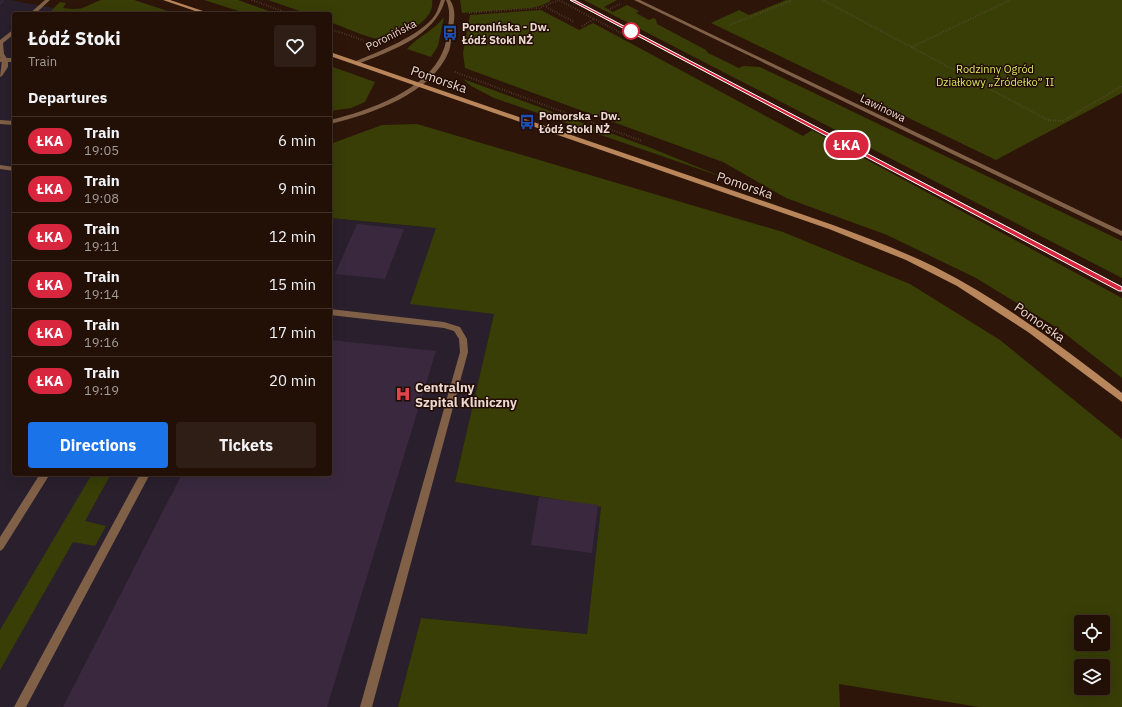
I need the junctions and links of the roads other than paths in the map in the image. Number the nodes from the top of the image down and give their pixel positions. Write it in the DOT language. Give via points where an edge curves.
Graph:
graph roads {
  1 [pos="48,0"];
  2 [pos="165,0"];
  3 [pos="443,0"];
  4 [pos="448,0"];
  5 [pos="641,1"];
  6 [pos="34,12"];
  7 [pos="203,12"];
  8 [pos="12,33"];
  9 [pos="0,43"];
  10 [pos="332,55"];
  11 [pos="3,60"];
  12 [pos="356,63"];
  13 [pos="0,75"];
  14 [pos="417,85"];
  15 [pos="0,122"];
  16 [pos="332,122"];
  17 [pos="12,123"];
  18 [pos="0,167"];
  19 [pos="12,168"];
  20 [pos="1122,234"];
  21 [pos="332,312"];
  22 [pos="1122,398"];
  23 [pos="44,476"];
  24 [pos="144,476"];
  25 [pos="0,546"];
  26 [pos="20,707"];
  27 [pos="366,707"];
  1 -- 6 [label="street"];
  2 -- 7 [label="street"];
  3 -- 12 [label="street, Poronińska" via="434,20 423,30"];
  4 -- 14 [label="street" via="452,15 446,52 438,66"];
  5 -- 20 [label="street, Lawinowa"];
  8 -- 9 [label="street"];
  9 -- 11 [label="street"];
  10 -- 12 [label="street, Pomorska"];
  11 -- 13 [label="street" via="4,71"];
  12 -- 14 [label="street, Pomorska"];
  14 -- 16 [label="street" via="373,109"];
  14 -- 22 [label="street, Pomorska" via="830,227 903,255 1018,320"];
  15 -- 17 [label="street"];
  18 -- 19 [label="street"];
  21 -- 27 [label="street" via="444,325 457,329 463,339 464,352"];
  23 -- 25 [label="street"];
  24 -- 26 [label="street"];
}
